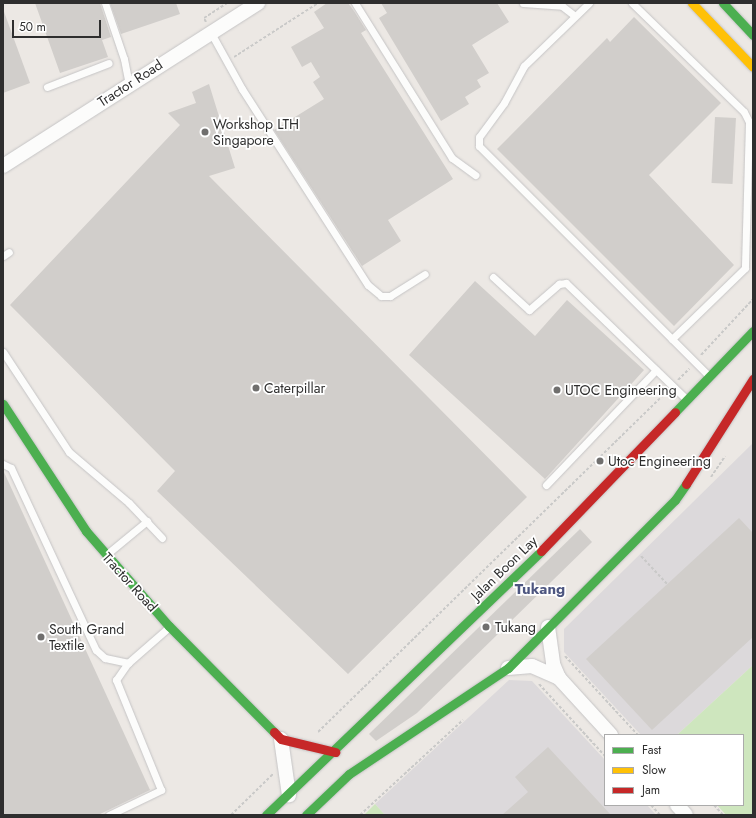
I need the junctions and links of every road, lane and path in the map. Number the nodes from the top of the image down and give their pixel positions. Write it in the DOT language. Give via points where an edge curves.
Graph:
graph roads {
  1 [pos="105,3"];
  2 [pos="258,3"];
  3 [pos="318,3"];
  4 [pos="355,3"];
  5 [pos="523,3"];
  6 [pos="589,3"];
  7 [pos="632,3"];
  8 [pos="692,3"];
  9 [pos="723,3"];
  10 [pos="575,16"];
  11 [pos="211,32"];
  12 [pos="753,35"];
  13 [pos="228,61"];
  14 [pos="109,63"];
  15 [pos="753,67"];
  16 [pos="129,84"];
  17 [pos="47,87"];
  18 [pos="3,166"];
  19 [pos="476,175"];
  20 [pos="425,274"];
  21 [pos="493,278"];
  22 [pos="753,299"];
  23 [pos="753,331"];
  24 [pos="672,340"];
  25 [pos="3,352"];
  26 [pos="695,362"];
  27 [pos="656,370"];
  28 [pos="710,377"];
  29 [pos="753,379"];
  30 [pos="673,386"];
  31 [pos="687,400"];
  32 [pos="3,404"];
  33 [pos="3,464"];
  34 [pos="546,485"];
  35 [pos="147,521"];
  36 [pos="162,538"];
  37 [pos="636,551"];
  38 [pos="106,555"];
  39 [pos="667,584"];
  40 [pos="169,626"];
  41 [pos="548,627"];
  42 [pos="561,652"];
  43 [pos="128,663"];
  44 [pos="508,668"];
  45 [pos="559,678"];
  46 [pos="537,681"];
  47 [pos="468,715"];
  48 [pos="317,733"];
  49 [pos="610,734"];
  50 [pos="637,734"];
  51 [pos="281,739"];
  52 [pos="335,752"];
  53 [pos="604,755"];
  54 [pos="278,769"];
  55 [pos="289,795"];
  56 [pos="652,806"];
  57 [pos="678,806"];
  58 [pos="715,806"];
  59 [pos="109,815"];
  60 [pos="231,815"];
  61 [pos="266,815"];
  62 [pos="306,815"];
  63 [pos="360,815"];
  64 [pos="660,815"];
  65 [pos="686,815"];
  66 [pos="723,815"];
  1 -- 16 [label="lane" via="124,59"];
  2 -- 11 [label="street, Tractor Road"];
  3 -- 13 [label="path"];
  4 -- 19 [label="lane" via="452,158"];
  5 -- 10 [label="lane" via="562,6"];
  6 -- 10 [label="lane"];
  7 -- 24 [label="lane" via="744,112 749,122 745,268"];
  8 -- 15 [label="main road"];
  9 -- 12 [label="main road"];
  10 -- 24 [label="lane" via="524,66 504,103 477,141"];
  11 -- 13 [label="lane"];
  11 -- 16 [label="street, Tractor Road"];
  13 -- 20 [label="lane" via="368,285 381,296 390,296"];
  14 -- 17 [label="lane"];
  16 -- 18 [label="street, Tractor Road"];
  21 -- 27 [label="lane" via="528,310 560,284 566,283"];
  22 -- 26 [label="path"];
  23 -- 28 [label="main road, Jalan Boon Lay"];
  24 -- 26 [label="lane"];
  25 -- 35 [label="lane" via="69,452"];
  26 -- 28 [label="lane"];
  26 -- 30 [label="path"];
  27 -- 30 [label="lane"];
  27 -- 34 [label="lane"];
  28 -- 31 [label="main road, Jalan Boon Lay"];
  29 -- 41 [label="main road" via="675,500"];
  30 -- 31 [label="lane"];
  30 -- 48 [label="path"];
  31 -- 52 [label="main road, Jalan Boon Lay" via="547,545"];
  32 -- 38 [label="main road, Tractor Road"];
  33 -- 43 [label="lane" via="11,468 96,650 105,658"];
  35 -- 36 [label="lane"];
  35 -- 38 [label="lane"];
  37 -- 39 [label="path"];
  38 -- 40 [label="main road, Tractor Road"];
  40 -- 43 [label="lane"];
  40 -- 51 [label="main road, Tractor Road"];
  41 -- 44 [label="main road"];
  41 -- 45 [label="street" via="553,664"];
  42 -- 50 [label="path"];
  43 -- 59 [label="lane" via="118,675 117,686 162,787 159,793"];
  44 -- 45 [label="street" via="532,666"];
  44 -- 62 [label="main road" via="349,774"];
  45 -- 49 [label="street"];
  46 -- 53 [label="path"];
  47 -- 63 [label="path"];
  51 -- 52 [label="main road"];
  51 -- 55 [label="street"];
  52 -- 55 [label="main road, Jalan Boon Lay"];
  54 -- 60 [label="path"];
  55 -- 61 [label="main road, Jalan Boon Lay"];
  56 -- 64 [label="path"];
  57 -- 65 [label="street"];
  58 -- 66 [label="path"];
}
